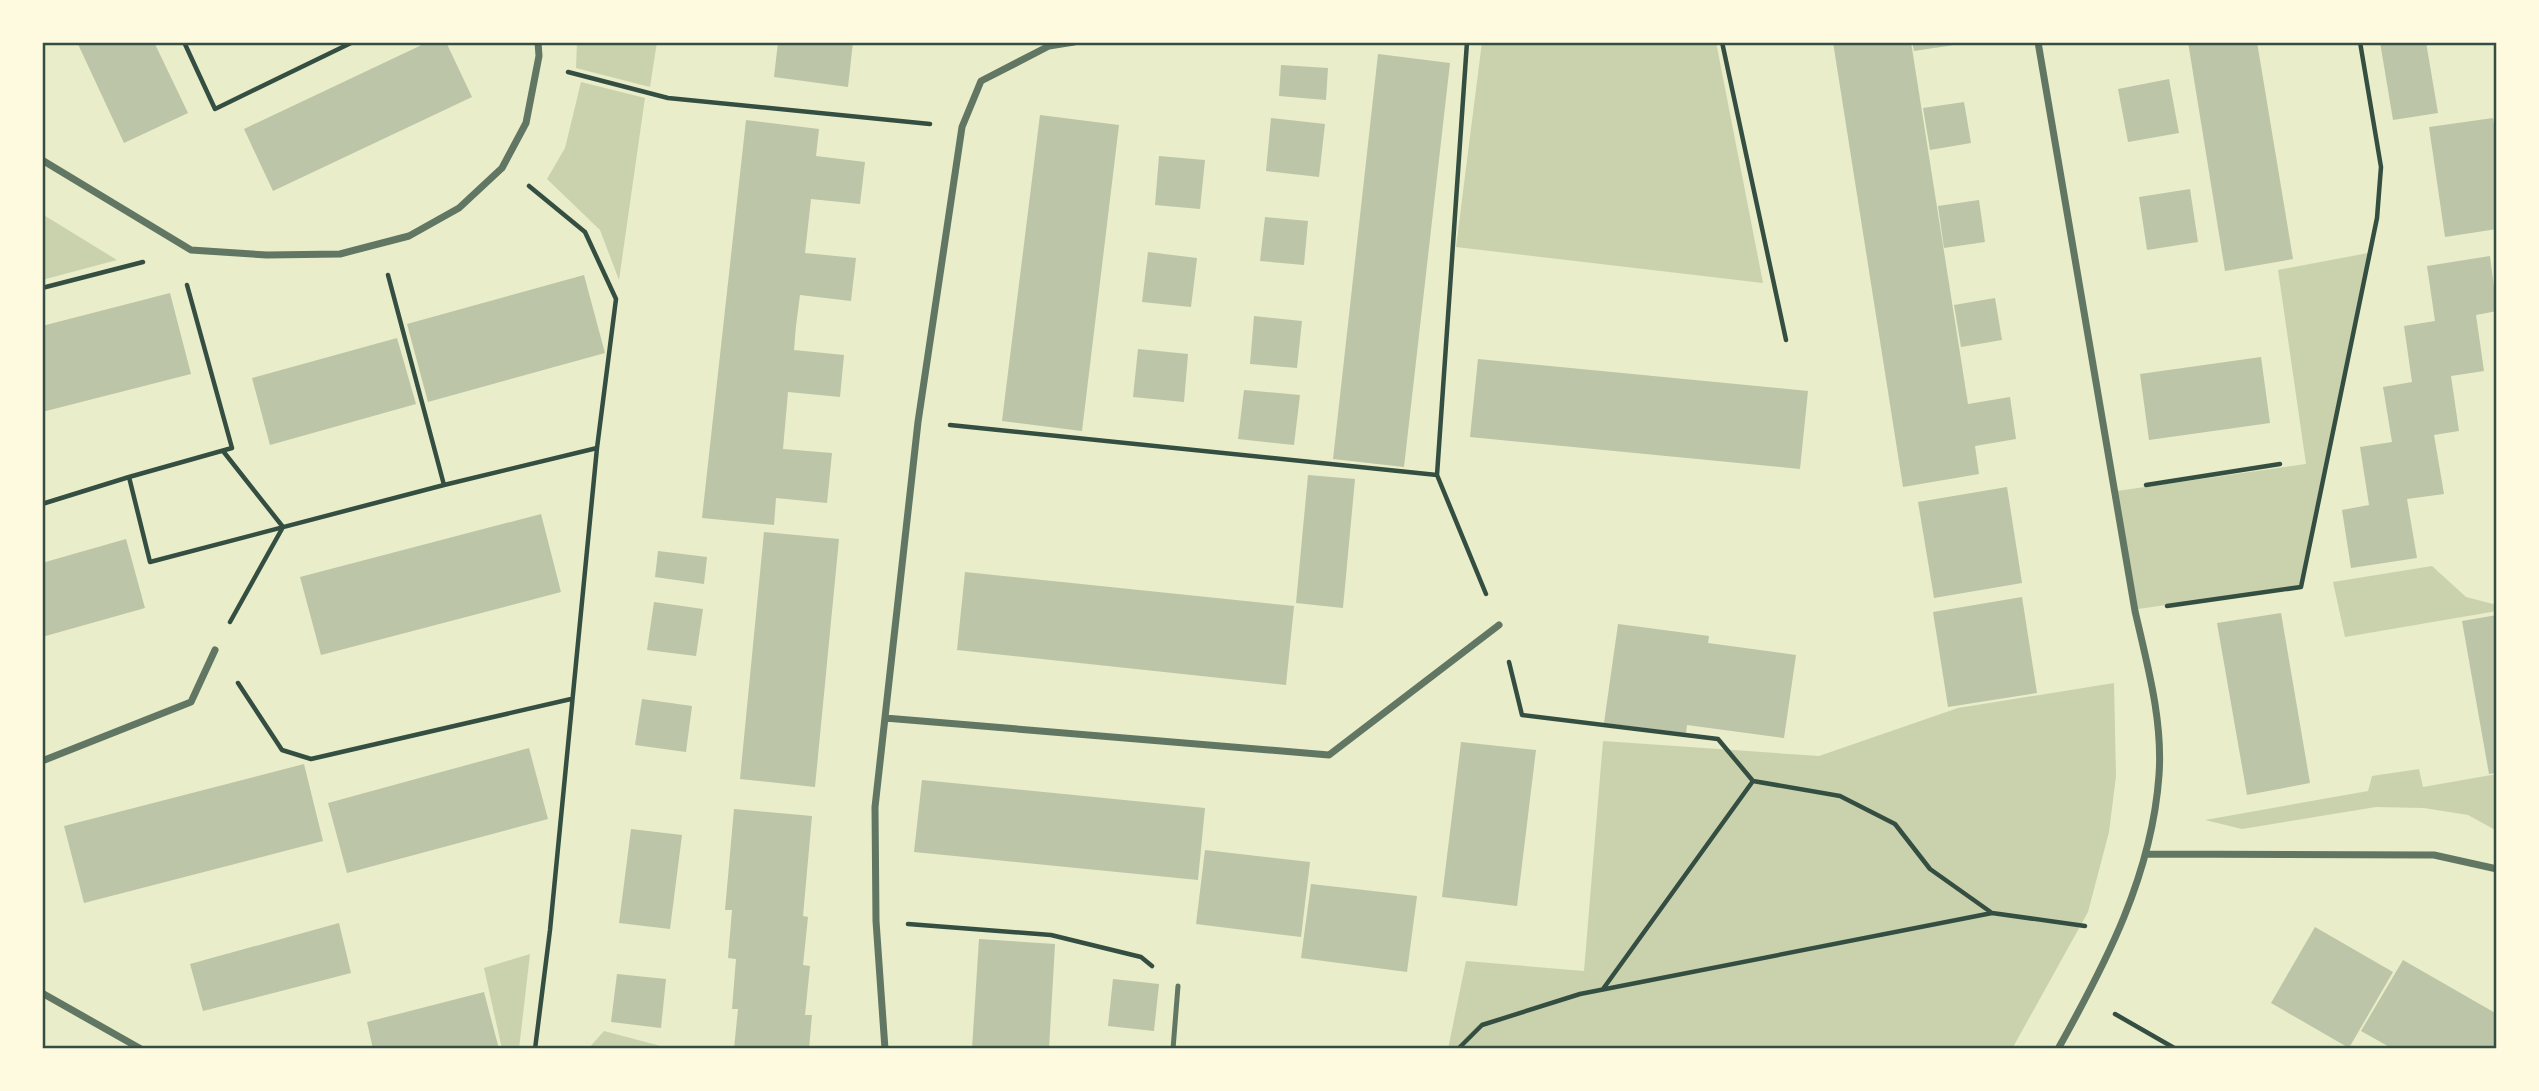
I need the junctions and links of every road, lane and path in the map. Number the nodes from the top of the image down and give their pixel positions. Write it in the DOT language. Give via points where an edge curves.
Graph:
graph roads {
  1 [pos="184,42"];
  2 [pos="353,42"];
  3 [pos="538,42"];
  4 [pos="1074,42"];
  5 [pos="1467,42"];
  6 [pos="1722,42"];
  7 [pos="2038,42"];
  8 [pos="2360,42"];
  9 [pos="1049,44"];
  10 [pos="539,56"];
  11 [pos="568,72"];
  12 [pos="567,82"];
  13 [pos="962,127"];
  14 [pos="42,160"];
  15 [pos="533,176"];
  16 [pos="379,244"];
  17 [pos="191,250"];
  18 [pos="178,253"];
  19 [pos="42,288"];
  20 [pos="1786,340"];
  21 [pos="918,422"];
  22 [pos="597,448"];
  23 [pos="223,451"];
  24 [pos="2280,464"];
  25 [pos="1437,475"];
  26 [pos="129,477"];
  27 [pos="444,485"];
  28 [pos="2114,490"];
  29 [pos="42,504"];
  30 [pos="283,527"];
  31 [pos="2135,611"];
  32 [pos="1499,625"];
  33 [pos="215,650"];
  34 [pos="571,699"];
  35 [pos="885,718"];
  36 [pos="42,761"];
  37 [pos="1753,781"];
  38 [pos="2146,854"];
  39 [pos="2497,869"];
  40 [pos="1992,913"];
  41 [pos="876,921"];
  42 [pos="2120,932"];
  43 [pos="1178,986"];
  44 [pos="1603,989"];
  45 [pos="42,993"];
  46 [pos="2087,999"];
  47 [pos="141,1049"];
  48 [pos="535,1049"];
  49 [pos="885,1049"];
  50 [pos="1173,1049"];
  51 [pos="1458,1049"];
  52 [pos="2059,1049"];
  53 [pos="2176,1049"];
  1 -- 2 [label="path" via="215,109"];
  3 -- 10 [label="street"];
  4 -- 9 [label="street"];
  5 -- 25 [label="path"];
  6 -- 20 [label="path"];
  7 -- 28 [label="street"];
  8 -- 31 [label="path" via="2381,167 2377,218 2301,587"];
  9 -- 13 [label="street" via="981,81"];
  10 -- 11 [label="path"];
  10 -- 16 [label="street" via="526,122 502,168 459,208 410,236"];
  11 -- 12 [label="path"];
  11 -- 13 [label="path" via="668,98"];
  13 -- 21 [label="street"];
  14 -- 17 [label="street"];
  15 -- 22 [label="path" via="527,184 585,232 616,299"];
  16 -- 17 [label="street" via="340,254"];
  16 -- 27 [label="path"];
  17 -- 18 [label="path"];
  18 -- 19 [label="path"];
  18 -- 23 [label="path" via="232,448"];
  21 -- 25 [label="path"];
  21 -- 35 [label="street"];
  22 -- 27 [label="path"];
  22 -- 34 [label="path"];
  23 -- 26 [label="path"];
  23 -- 30 [label="path"];
  24 -- 28 [label="path"];
  25 -- 32 [label="path"];
  26 -- 29 [label="path"];
  26 -- 30 [label="path" via="150,562"];
  27 -- 30 [label="path"];
  28 -- 31 [label="street"];
  30 -- 33 [label="path"];
  31 -- 38 [label="street" via="2154,695 2159,774"];
  32 -- 35 [label="street" via="1329,755"];
  32 -- 37 [label="path" via="1522,715 1718,739"];
  33 -- 34 [label="path" via="282,750 311,759"];
  33 -- 36 [label="street" via="191,702"];
  34 -- 48 [label="path"];
  35 -- 41 [label="street" via="875,807"];
  37 -- 40 [label="path" via="1840,796 1895,824 1930,869"];
  37 -- 44 [label="path"];
  38 -- 39 [label="street" via="2434,855"];
  38 -- 42 [label="street"];
  40 -- 42 [label="path"];
  40 -- 44 [label="path"];
  41 -- 43 [label="path" via="1051,935 1141,957"];
  41 -- 49 [label="street"];
  42 -- 46 [label="street"];
  43 -- 50 [label="lane"];
  44 -- 51 [label="path" via="1482,1025"];
  45 -- 47 [label="street"];
  46 -- 52 [label="street"];
  46 -- 53 [label="path"];
}
